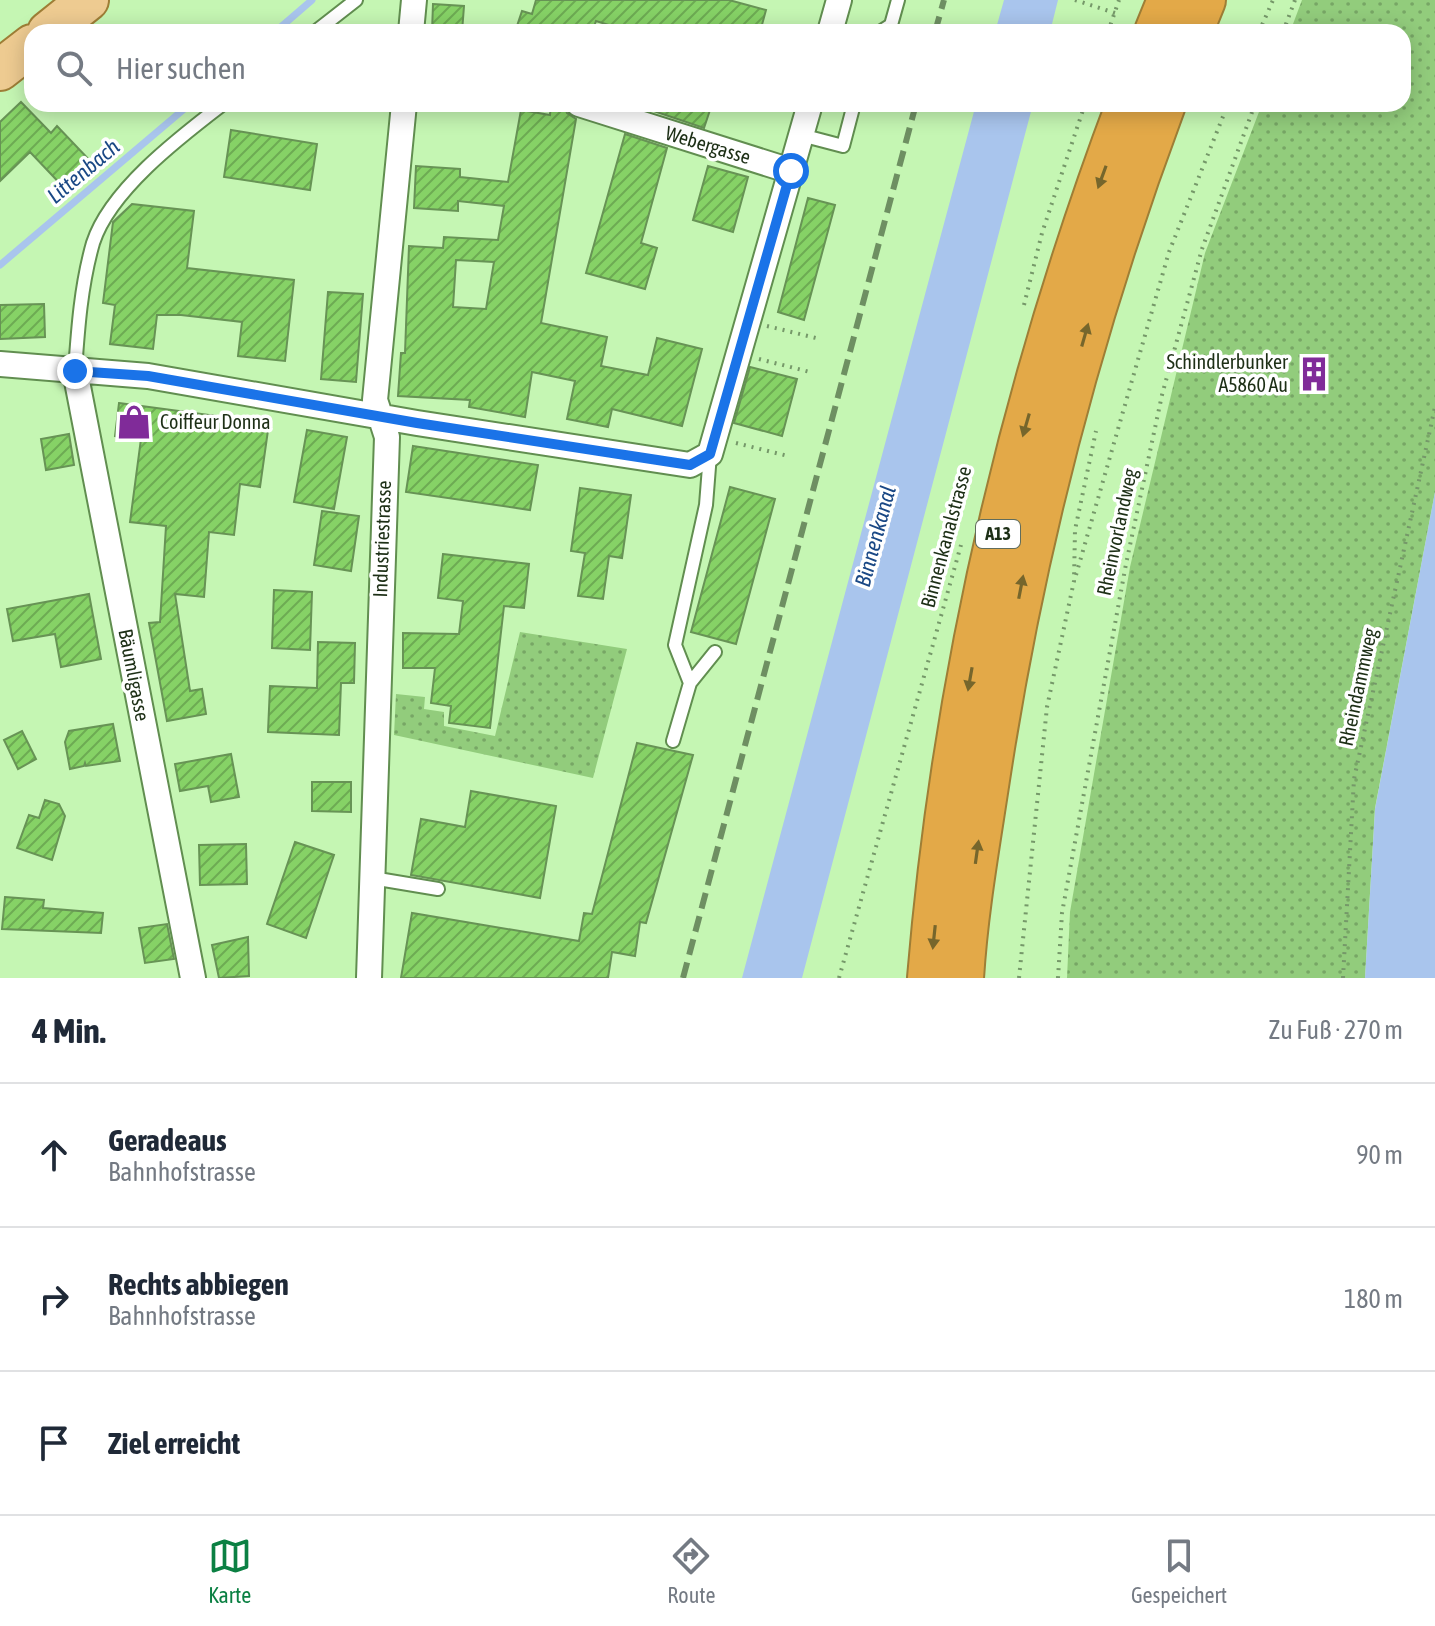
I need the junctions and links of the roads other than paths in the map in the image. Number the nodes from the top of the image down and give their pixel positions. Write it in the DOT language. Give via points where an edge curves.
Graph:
graph roads {
  1 [pos="88,0"];
  2 [pos="356,0"];
  3 [pos="414,0"];
  4 [pos="839,0"];
  5 [pos="898,0"];
  6 [pos="1170,0"];
  7 [pos="1203,0"];
  8 [pos="58,24"];
  9 [pos="325,24"];
  10 [pos="412,24"];
  11 [pos="832,24"];
  12 [pos="891,24"];
  13 [pos="1160,24"];
  14 [pos="1193,24"];
  15 [pos="24,51"];
  16 [pos="0,70"];
  17 [pos="214,112"];
  18 [pos="403,112"];
  19 [pos="604,112"];
  20 [pos="808,112"];
  21 [pos="852,112"];
  22 [pos="1126,112"];
  23 [pos="1160,112"];
  24 [pos="801,135"];
  25 [pos="791,171"];
  26 [pos="0,364"];
  27 [pos="75,371"];
  28 [pos="378,415"];
  29 [pos="718,448"];
  30 [pos="715,652"];
  31 [pos="690,683"];
  32 [pos="673,741"];
  33 [pos="372,878"];
  34 [pos="438,889"];
  35 [pos="193,978"];
  36 [pos="369,978"];
  37 [pos="930,978"];
  38 [pos="961,978"];
  1 -- 8 [label="main road"];
  2 -- 9 [label="lane"];
  3 -- 10 [label="street"];
  4 -- 11 [label="street"];
  5 -- 12 [label="lane"];
  6 -- 13 [label="highway"];
  7 -- 14 [label="highway"];
  15 -- 16 [label="main road"];
  17 -- 27 [label="lane" via="133,182 107,215 94,241 80,304"];
  18 -- 28 [label="street, Industriestrasse" via="375,400"];
  19 -- 25 [label="street, Webergasse"];
  20 -- 24 [label="street"];
  21 -- 24 [label="lane" via="843,146"];
  22 -- 37 [label="highway, A13, one-way" via="1067,276 988,574 945,834"];
  38 -- 23 [label="highway, A13, one-way" via="996,719 1049,458 1098,289"];
  24 -- 25 [label="street"];
  25 -- 29 [label="street" via="738,353"];
  26 -- 27 [label="street"];
  27 -- 28 [label="street" via="148,376"];
  27 -- 35 [label="street, Bäumligasse"];
  28 -- 29 [label="street" via="690,465"];
  28 -- 33 [label="street, Industriestrasse" via="387,437"];
  29 -- 31 [label="lane" via="675,645"];
  30 -- 31 [label="lane"];
  31 -- 32 [label="lane"];
  33 -- 34 [label="lane"];
  33 -- 36 [label="street, Industriestrasse"];
}
